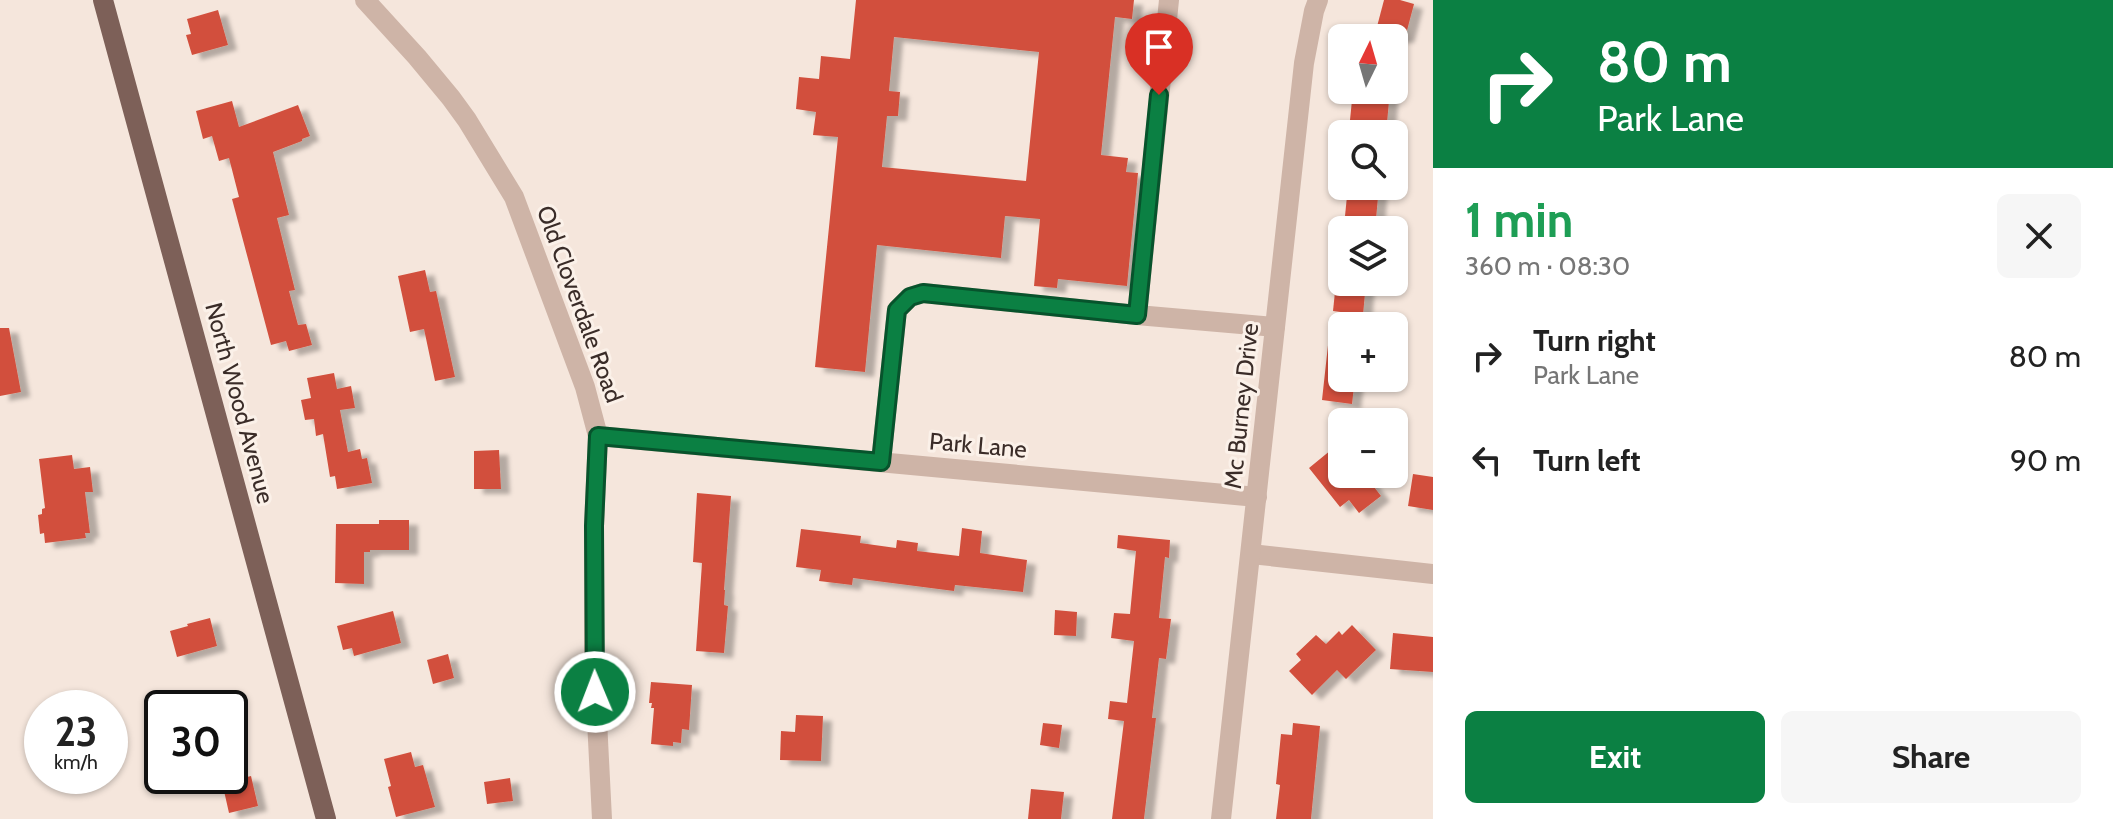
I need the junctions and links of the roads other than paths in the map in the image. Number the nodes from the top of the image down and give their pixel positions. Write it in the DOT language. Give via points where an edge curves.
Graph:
graph roads {
  1 [pos="103,0"];
  2 [pos="365,0"];
  3 [pos="1169,0"];
  4 [pos="1318,0"];
  5 [pos="1137,315"];
  6 [pos="1275,327"];
  7 [pos="598,436"];
  8 [pos="881,462"];
  9 [pos="1257,497"];
  10 [pos="1251,554"];
  11 [pos="1433,574"];
  12 [pos="326,819"];
  13 [pos="602,819"];
  14 [pos="1221,819"];
  1 -- 12 [label="main road, North Wood Avenue"];
  2 -- 7 [label="street, Old Cloverdale Road" via="451,98 514,197"];
  3 -- 5 [label="street"];
  4 -- 6 [label="street, Mc Burney Drive" via="1304,63"];
  5 -- 6 [label="street"];
  5 -- 8 [label="street" via="923,293 910,297 897,310"];
  6 -- 9 [label="street, Mc Burney Drive"];
  7 -- 8 [label="street, Park Lane"];
  7 -- 13 [label="street, Old Cloverdale Road" via="594,661"];
  8 -- 9 [label="street, Park Lane"];
  9 -- 10 [label="street, Mc Burney Drive"];
  10 -- 11 [label="street"];
  10 -- 14 [label="street, Mc Burney Drive"];
}
